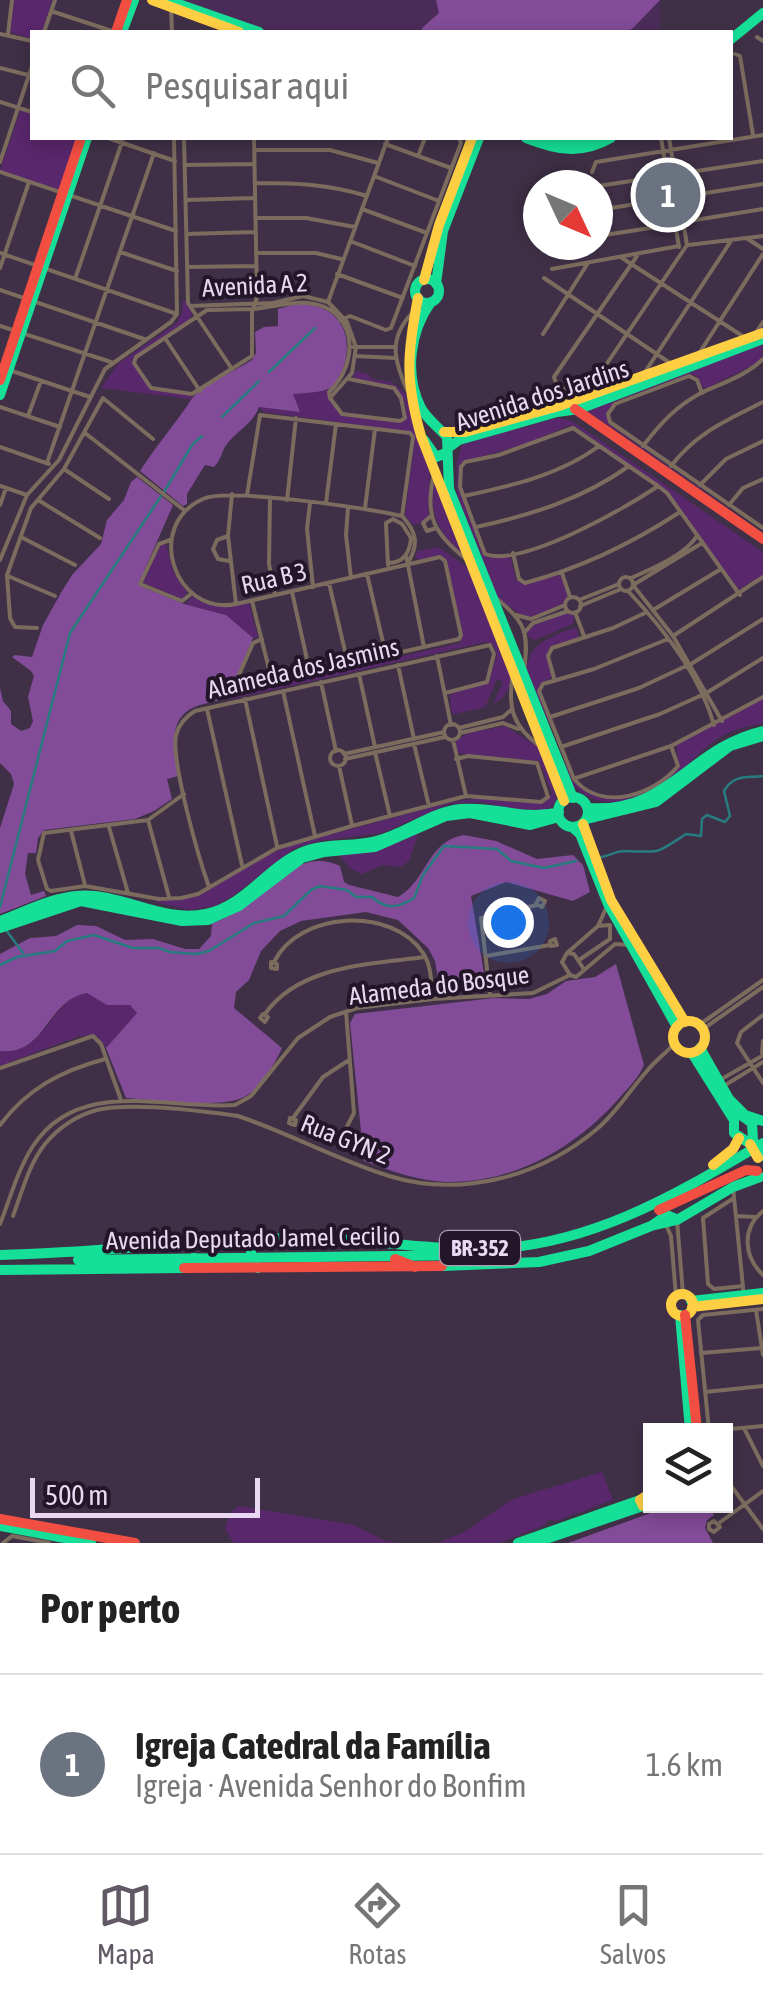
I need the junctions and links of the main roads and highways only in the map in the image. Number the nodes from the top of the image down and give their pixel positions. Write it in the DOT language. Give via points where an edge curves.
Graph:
graph roads {
  1 [pos="130,0"];
  2 [pos="152,0"];
  3 [pos="169,4"];
  4 [pos="763,16"];
  5 [pos="119,30"];
  6 [pos="234,30"];
  7 [pos="253,30"];
  8 [pos="733,45"];
  9 [pos="83,140"];
  10 [pos="468,140"];
  11 [pos="533,140"];
  12 [pos="555,140"];
  13 [pos="594,140"];
  14 [pos="608,140"];
  15 [pos="430,282"];
  16 [pos="431,302"];
  17 [pos="417,304"];
  18 [pos="756,337"];
  19 [pos="3,371"];
  20 [pos="0,395"];
  21 [pos="582,404"];
  22 [pos="440,429"];
  23 [pos="418,436"];
  24 [pos="447,450"];
  25 [pos="763,539"];
  26 [pos="518,672"];
  27 [pos="763,733"];
  28 [pos="563,807"];
  29 [pos="582,820"];
  30 [pos="0,924"];
  31 [pos="681,1025"];
  32 [pos="696,1050"];
  33 [pos="729,1099"];
  34 [pos="752,1124"];
  35 [pos="756,1148"];
  36 [pos="760,1175"];
  37 [pos="657,1207"];
  38 [pos="260,1240"];
  39 [pos="296,1240"];
  40 [pos="461,1255"];
  41 [pos="354,1256"];
  42 [pos="310,1257"];
  43 [pos="390,1257"];
  44 [pos="0,1258"];
  45 [pos="195,1258"];
  46 [pos="220,1258"];
  47 [pos="78,1260"];
  48 [pos="259,1263"];
  49 [pos="450,1266"];
  50 [pos="299,1267"];
  51 [pos="342,1267"];
  52 [pos="415,1267"];
  53 [pos="184,1268"];
  54 [pos="230,1268"];
  55 [pos="117,1269"];
  56 [pos="0,1270"];
  57 [pos="760,1301"];
  58 [pos="693,1423"];
  59 [pos="643,1502"];
  60 [pos="643,1502"];
  61 [pos="0,1522"];
  62 [pos="91,1543"];
  63 [pos="130,1543"];
  64 [pos="518,1543"];
  65 [pos="534,1543"];
  1 -- 5 [label="main road"];
  2 -- 3 [label="main road"];
  3 -- 6 [label="main road"];
  3 -- 7 [label="main road"];
  4 -- 8 [label="main road"];
  9 -- 19 [label="main road"];
  10 -- 15 [label="main road" via="439,225"];
  11 -- 14 [label="main road" via="574,152"];
  12 -- 13 [label="main road"];
  15 -- 16 [label="main road" via="438,294"];
  15 -- 17 [label="main road" via="416,288"];
  16 -- 17 [label="main road"];
  16 -- 22 [label="main road" via="415,330 414,376 422,410"];
  17 -- 23 [label="main road" via="407,352"];
  18 -- 21 [label="main road, Avenida dos Jardins"];
  18 -- 21 [label="main road, Avenida dos Jardins"];
  19 -- 20 [label="main road"];
  21 -- 22 [label="main road, Avenida dos Jardins" via="465,432"];
  21 -- 24 [label="main road, Avenida dos Jardins" via="460,440"];
  21 -- 25 [label="main road"];
  22 -- 23 [label="main road" via="427,426"];
  22 -- 24 [label="main road"];
  23 -- 24 [label="main road" via="436,457"];
  23 -- 26 [label="main road"];
  24 -- 26 [label="main road" via="449,490"];
  26 -- 28 [label="main road"];
  26 -- 28 [label="main road"];
  27 -- 29 [label="main road" via="721,749 645,808"];
  28 -- 29 [label="main road"];
  28 -- 29 [label="main road" via="581,800"];
  28 -- 30 [label="main road" via="529,819 447,811 376,841 304,852 229,906 207,914 86,896"];
  29 -- 31 [label="main road" via="611,900"];
  29 -- 31 [label="main road" via="580,834 610,914"];
  31 -- 32 [label="main road" via="701,1027 705,1039"];
  31 -- 32 [label="main road" via="674,1044 682,1052"];
  32 -- 33 [label="main road"];
  32 -- 34 [label="main road"];
  33 -- 34 [label="main road"];
  33 -- 34 [label="main road"];
  34 -- 35 [label="main road"];
  34 -- 35 [label="main road" via="734,1133"];
  35 -- 36 [label="main road"];
  35 -- 37 [label="main road, Avenida Deputado Jamel Cecilio / BR-352"];
  35 -- 37 [label="main road" via="724,1158"];
  36 -- 37 [label="main road" via="746,1170"];
  36 -- 49 [label="main road" via="671,1221 667,1215 565,1257"];
  37 -- 39 [label="main road, Avenida Deputado Jamel Cecilio / BR-352" via="524,1247"];
  37 -- 40 [label="main road, Avenida Deputado Jamel Cecilio / BR-352" via="563,1246"];
  38 -- 39 [label="main road, Avenida Deputado Jamel Cecilio / BR-352"];
  38 -- 44 [label="main road, BR-352" via="180,1240"];
  38 -- 48 [label="main road" via="251,1246"];
  39 -- 42 [label="main road" via="310,1246"];
  40 -- 43 [label="main road, Avenida Deputado Jamel Cecilio / BR-352"];
  40 -- 49 [label="main road"];
  41 -- 42 [label="main road, Avenida Deputado Jamel Cecilio / BR-352"];
  41 -- 43 [label="main road, Avenida Deputado Jamel Cecilio / BR-352"];
  41 -- 51 [label="main road"];
  42 -- 48 [label="main road, Avenida Deputado Jamel Cecilio / BR-352"];
  42 -- 50 [label="main road"];
  43 -- 52 [label="main road"];
  44 -- 47 [label="main road, BR-352"];
  45 -- 46 [label="main road, Avenida Deputado Jamel Cecilio / BR-352"];
  45 -- 47 [label="main road, Avenida Deputado Jamel Cecilio / BR-352"];
  45 -- 53 [label="main road"];
  46 -- 48 [label="main road, Avenida Deputado Jamel Cecilio / BR-352"];
  46 -- 54 [label="main road"];
  47 -- 55 [label="main road"];
  48 -- 50 [label="main road"];
  48 -- 54 [label="main road"];
  49 -- 52 [label="main road"];
  50 -- 51 [label="main road"];
  51 -- 52 [label="main road"];
  53 -- 54 [label="main road"];
  53 -- 55 [label="main road"];
  55 -- 56 [label="main road"];
  57 -- 58 [label="main road" via="743,1295 684,1305"];
  59 -- 64 [label="main road"];
  60 -- 65 [label="main road"];
  61 -- 62 [label="main road"];
  61 -- 63 [label="main road"];
}
